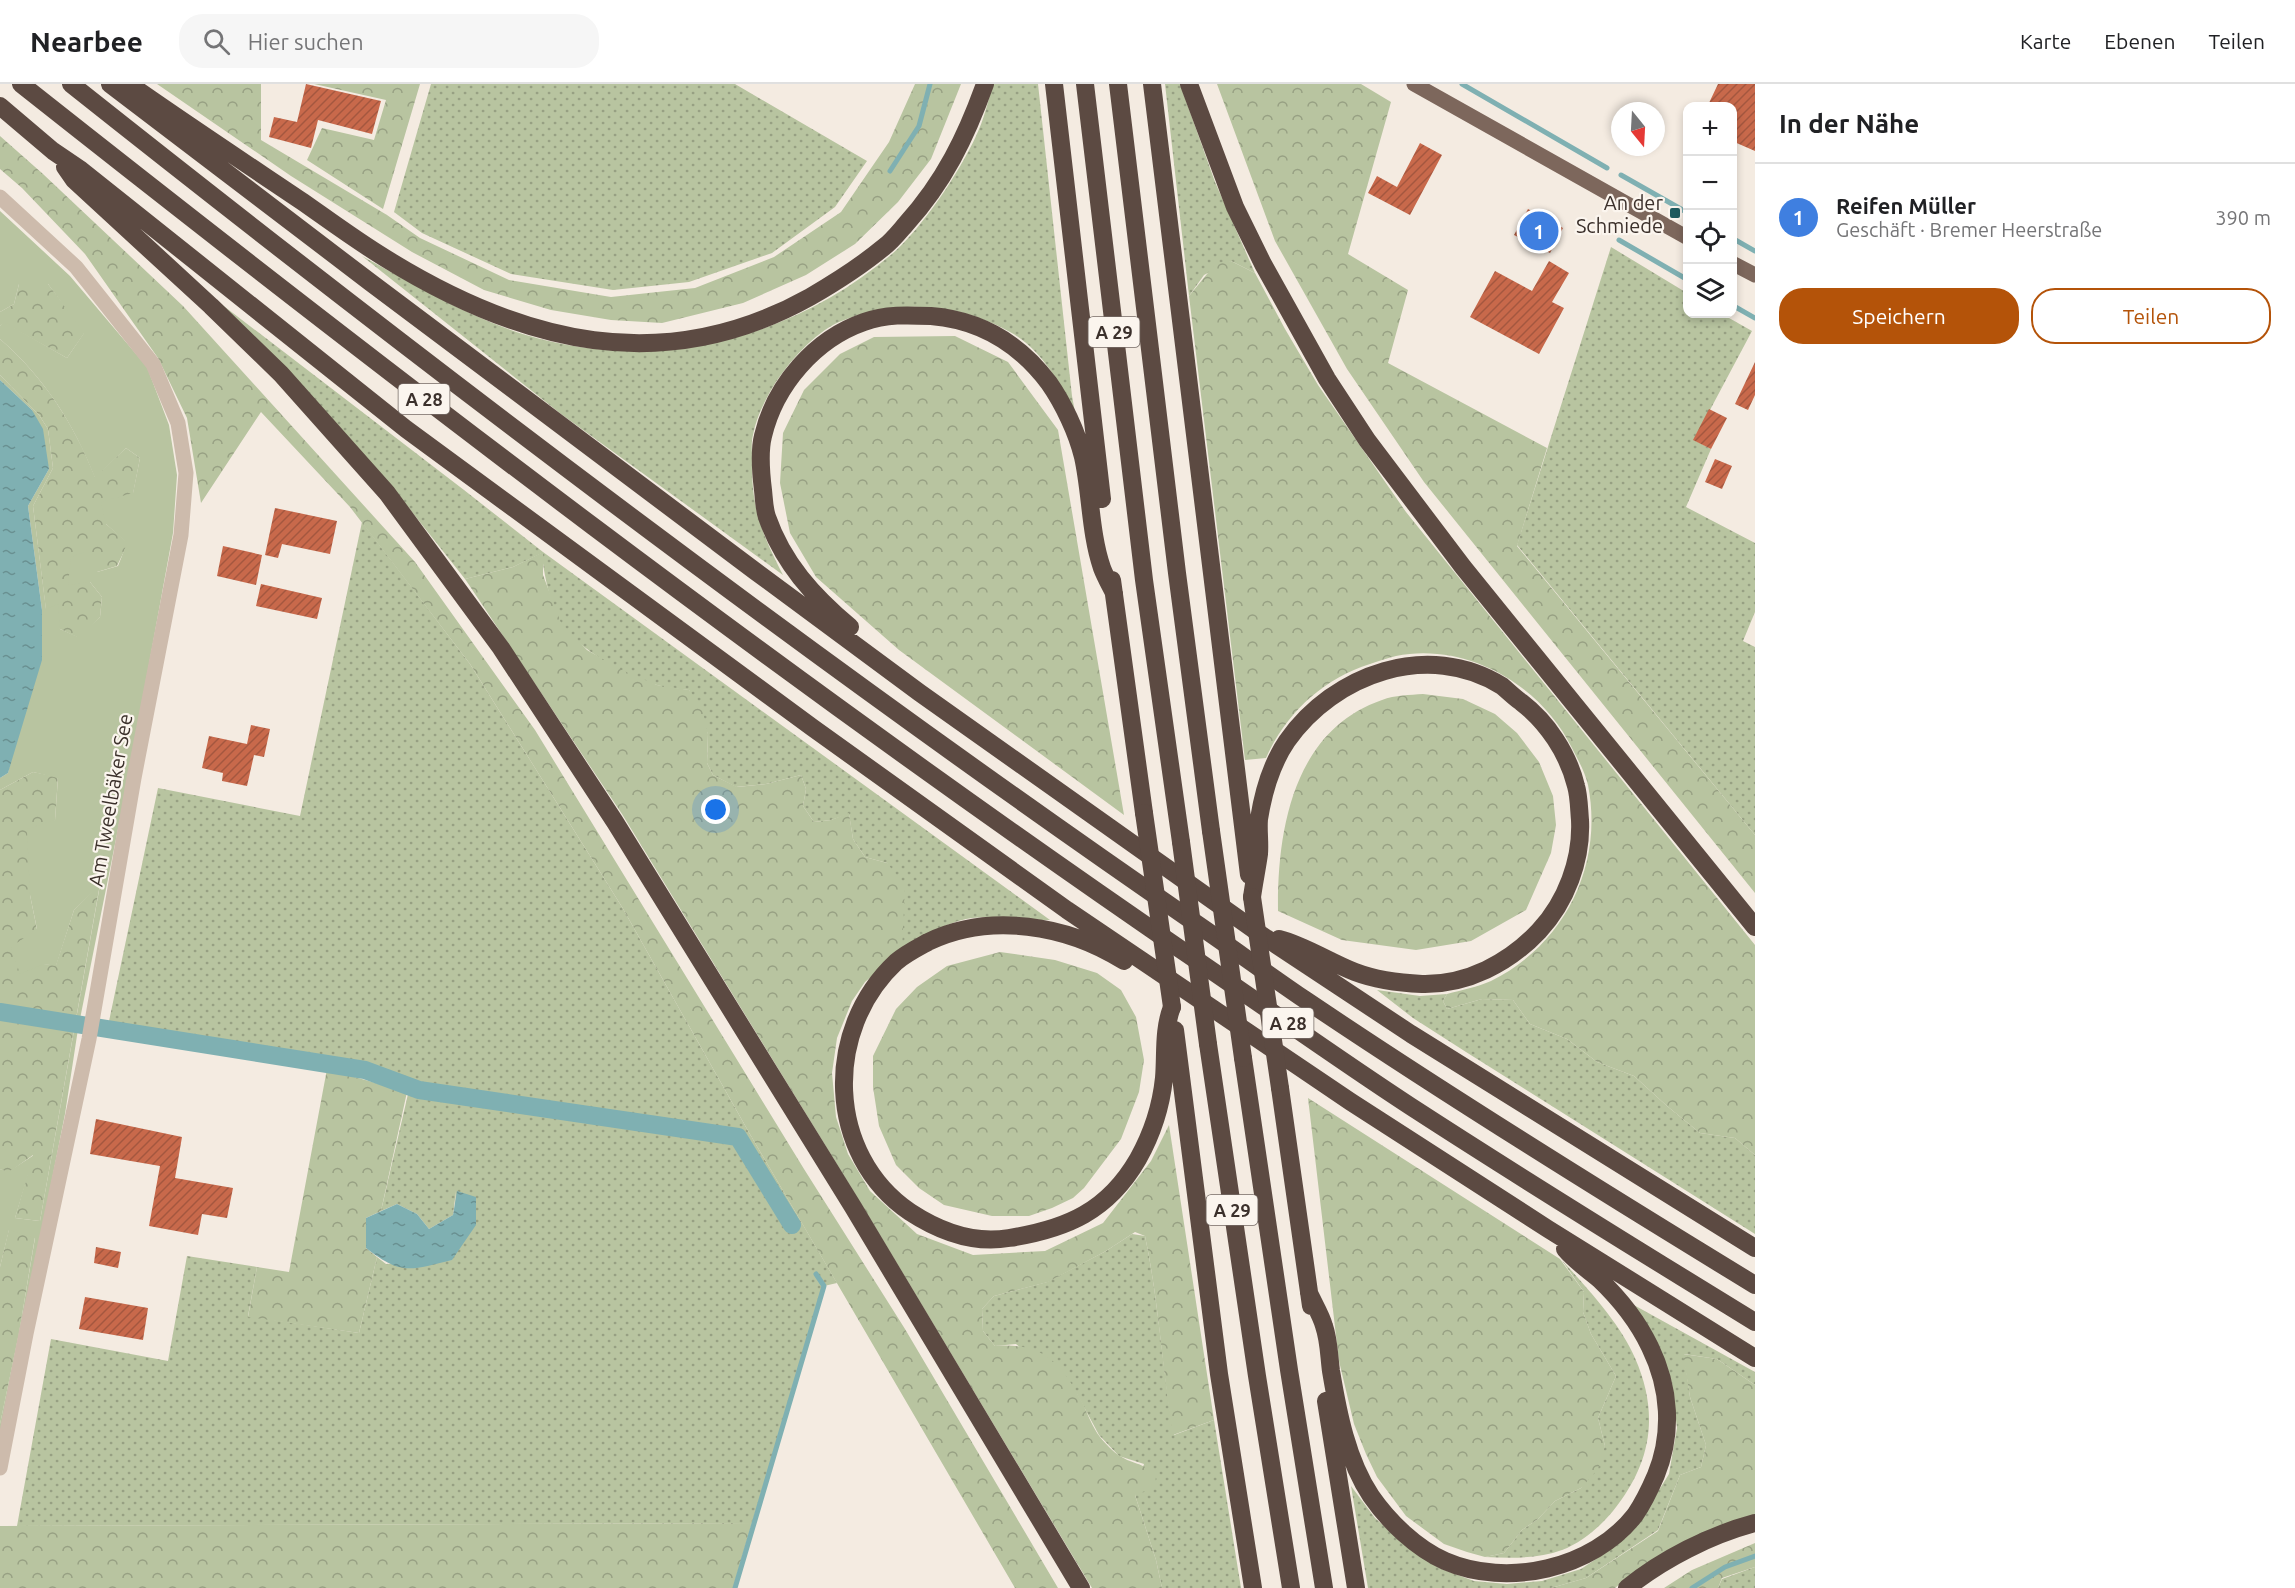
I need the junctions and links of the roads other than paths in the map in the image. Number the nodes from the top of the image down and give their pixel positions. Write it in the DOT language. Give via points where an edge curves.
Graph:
graph roads {
  1 [pos="21,84"];
  2 [pos="71,84"];
  3 [pos="110,84"];
  4 [pos="129,84"];
  5 [pos="985,84"];
  6 [pos="1054,84"];
  7 [pos="1085,84"];
  8 [pos="1118,84"];
  9 [pos="1152,84"];
  10 [pos="1189,84"];
  11 [pos="1414,84"];
  12 [pos="0,106"];
  13 [pos="53,151"];
  14 [pos="0,197"];
  15 [pos="1683,235"];
  16 [pos="1734,264"];
  17 [pos="1755,275"];
  18 [pos="1114,593"];
  19 [pos="920,693"];
  20 [pos="1252,897"];
  21 [pos="1755,927"];
  22 [pos="1260,934"];
  23 [pos="1152,967"];
  24 [pos="1172,1007"];
  25 [pos="1548,1229"];
  26 [pos="1755,1248"];
  27 [pos="1755,1286"];
  28 [pos="1309,1293"];
  29 [pos="1755,1322"];
  30 [pos="1755,1358"];
  31 [pos="0,1468"];
  32 [pos="1755,1523"];
  33 [pos="1081,1588"];
  34 [pos="1253,1588"];
  35 [pos="1291,1588"];
  36 [pos="1324,1588"];
  37 [pos="1356,1588"];
  38 [pos="1627,1588"];
  1 -- 29 [label="highway, A 28" via="521,473 882,740 1353,1068"];
  2 -- 27 [label="highway, A 28" via="399,341 676,551 1047,822 1305,1000 1569,1172"];
  3 -- 19 [label="highway"];
  4 -- 5 [label="highway" via="385,258 442,290 509,320 574,338 632,343 704,337 741,328 784,311 842,279 887,246 945,173 968,131"];
  6 -- 18 [label="highway"];
  7 -- 35 [label="highway, A 29, bridge" via="1143,568 1208,1044"];
  8 -- 36 [label="highway, A 29, bridge" via="1211,831"];
  9 -- 20 [label="highway"];
  10 -- 21 [label="highway" via="1235,207 1263,264 1328,380 1367,440 1463,567"];
  11 -- 15 [label="main road"];
  12 -- 13 [label="highway"];
  13 -- 23 [label="highway" via="406,429 831,742"];
  13 -- 33 [label="highway" via="74,180 281,374 387,493 501,648 628,842"];
  14 -- 31 [label="street, Am Tweelbäker See" via="76,267 153,364 178,423 186,473 182,535 134,778 89,1039"];
  16 -- 17 [label="main road"];
  18 -- 19 [label="highway" via="1102,568 1083,455 1050,384 1029,360 1005,339 946,317 891,315 842,332 810,355 773,406 762,438 761,478 766,514 779,547 796,574 832,612 912,674"];
  18 -- 24 [label="highway, bridge"];
  19 -- 22 [label="highway"];
  20 -- 22 [label="highway" via="1259,821 1266,791 1286,742 1335,693 1366,676 1399,667 1430,665 1464,670 1501,686 1536,714 1555,738 1577,787 1579,847 1573,872 1554,914 1523,947 1485,971 1446,983 1391,981 1356,973 1294,943"];
  20 -- 28 [label="highway, bridge"];
  22 -- 26 [label="highway" via="1421,1040"];
  23 -- 24 [label="highway" via="1133,967 1081,940 1036,927 971,927 918,947 896,961 871,990 848,1040 842,1075 845,1111 853,1139 877,1181 897,1203 929,1224 966,1237 1003,1239 1038,1234 1066,1224 1091,1212 1118,1189 1138,1158 1160,1103 1166,1022"];
  23 -- 25 [label="highway"];
  24 -- 34 [label="highway" via="1219,1374"];
  25 -- 28 [label="highway" via="1622,1303 1650,1347 1663,1383 1668,1425 1660,1463 1634,1516 1600,1547 1551,1568 1520,1574 1479,1572 1444,1561 1407,1538 1371,1495 1351,1455 1339,1413 1324,1326"];
  25 -- 30 [label="highway"];
  28 -- 37 [label="highway"];
  32 -- 38 [label="highway" via="1690,1549"];
}
